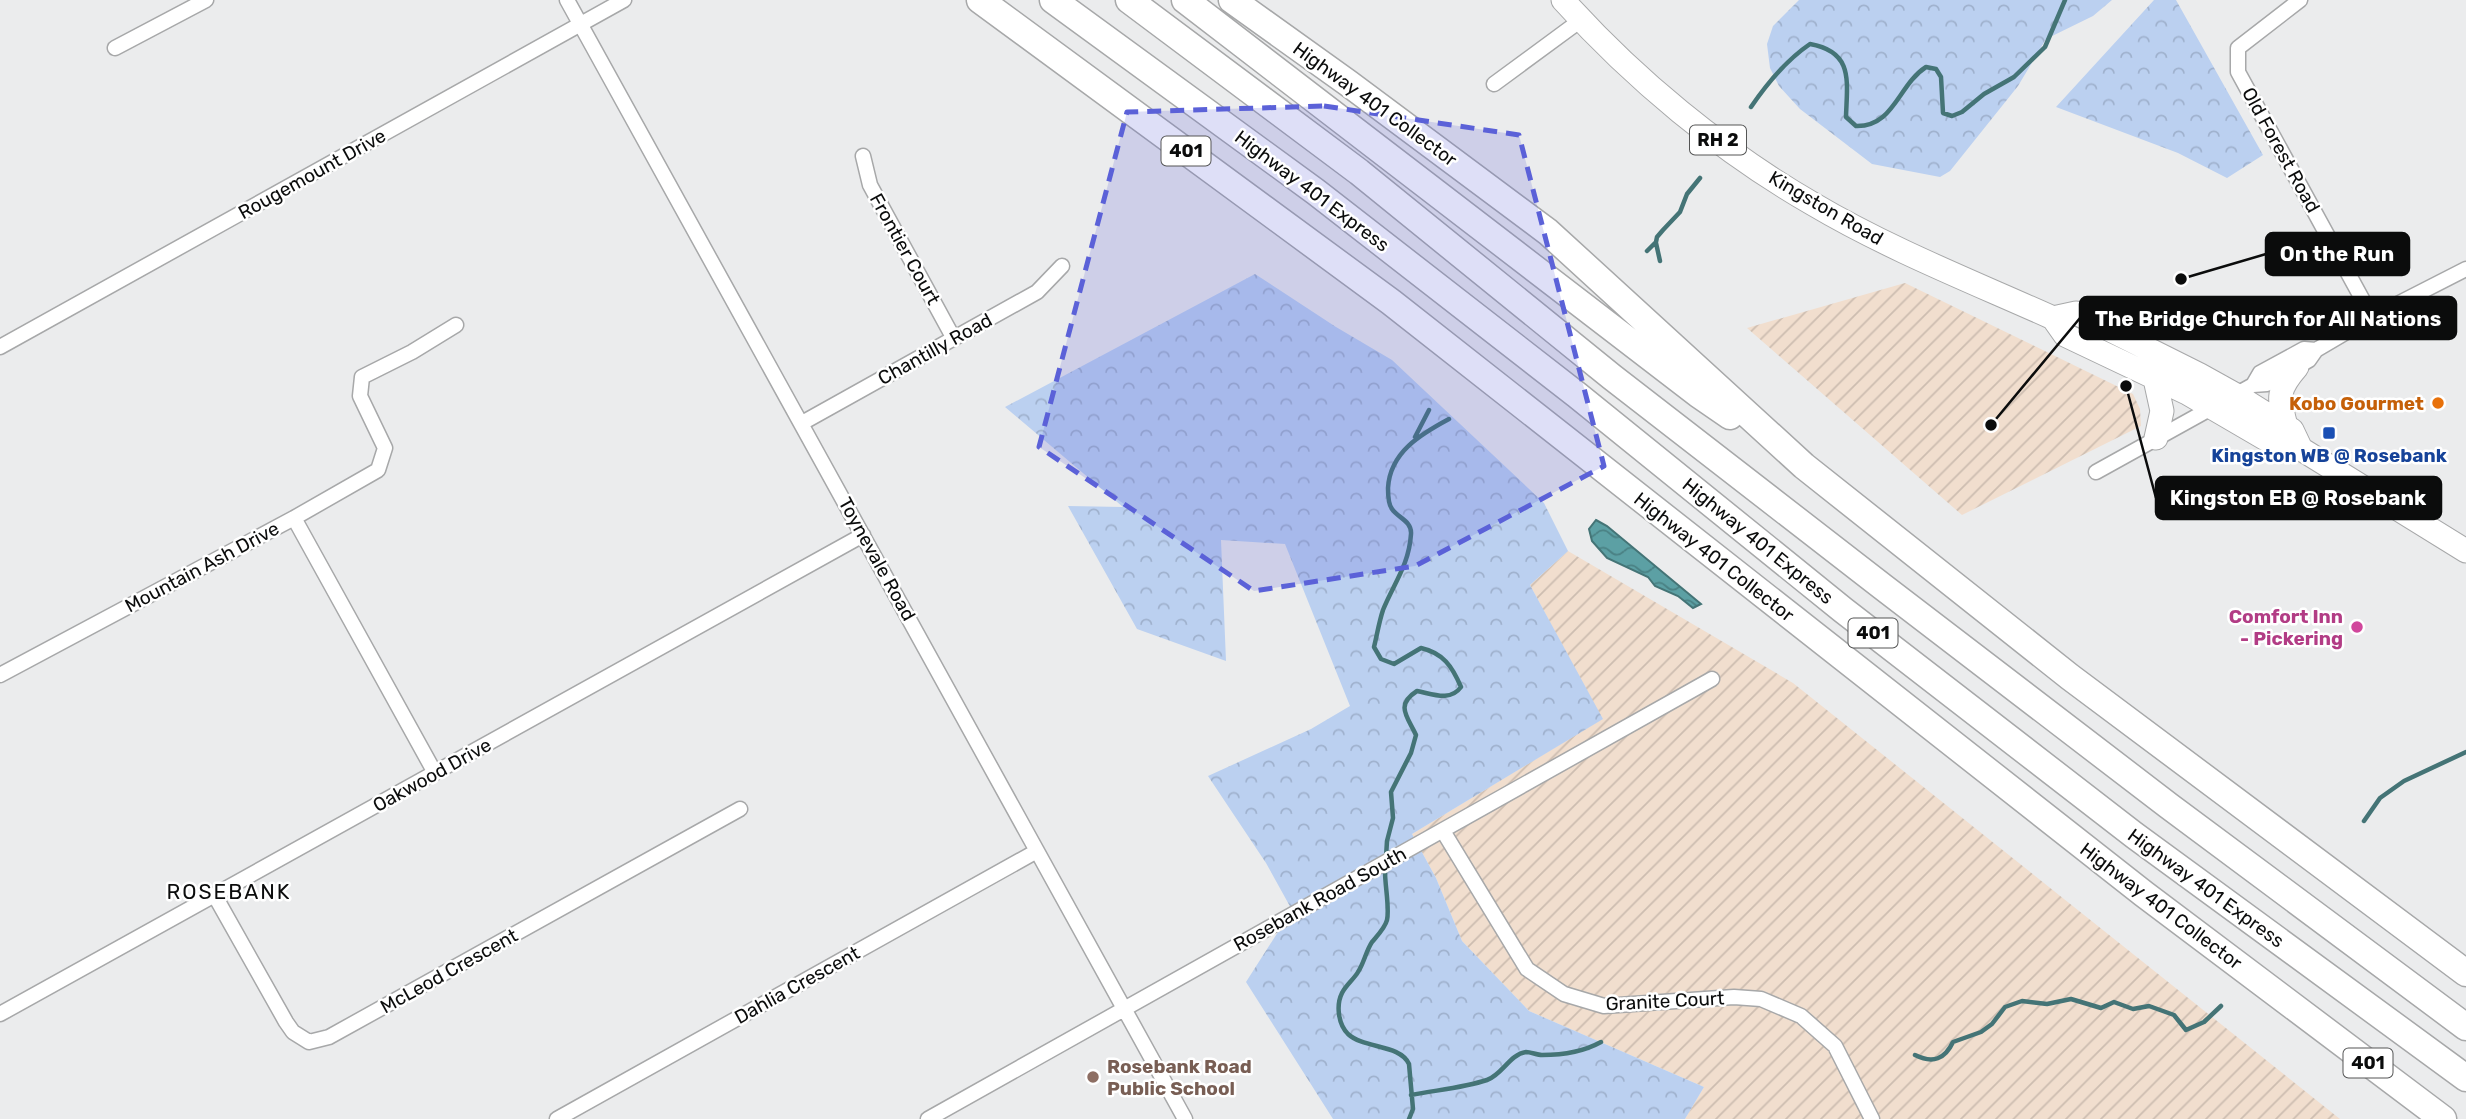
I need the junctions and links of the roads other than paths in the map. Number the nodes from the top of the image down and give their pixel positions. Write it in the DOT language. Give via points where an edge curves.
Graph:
graph roads {
  1 [pos="206,0"];
  2 [pos="567,0"];
  3 [pos="624,0"];
  4 [pos="980,0"];
  5 [pos="1053,0"];
  6 [pos="1129,0"];
  7 [pos="1185,0"];
  8 [pos="1232,0"];
  9 [pos="1563,0"];
  10 [pos="2300,0"];
  11 [pos="1581,20"];
  12 [pos="581,24"];
  13 [pos="115,48"];
  14 [pos="1494,84"];
  15 [pos="863,156"];
  16 [pos="1062,266"];
  17 [pos="2466,269"];
  18 [pos="2372,317"];
  19 [pos="2053,318"];
  20 [pos="456,325"];
  21 [pos="954,339"];
  22 [pos="0,347"];
  23 [pos="2316,350"];
  24 [pos="2297,367"];
  25 [pos="2155,379"];
  26 [pos="2245,390"];
  27 [pos="2213,408"];
  28 [pos="802,423"];
  29 [pos="2286,426"];
  30 [pos="2156,438"];
  31 [pos="2301,449"];
  32 [pos="1804,466"];
  33 [pos="2096,472"];
  34 [pos="294,518"];
  35 [pos="863,535"];
  36 [pos="2466,551"];
  37 [pos="0,675"];
  38 [pos="1712,679"];
  39 [pos="435,773"];
  40 [pos="740,809"];
  41 [pos="1443,831"];
  42 [pos="1037,851"];
  43 [pos="215,896"];
  44 [pos="2466,973"];
  45 [pos="2293,1006"];
  46 [pos="1124,1009"];
  47 [pos="0,1014"];
  48 [pos="2466,1027"];
  49 [pos="2466,1079"];
  50 [pos="557,1119"];
  51 [pos="928,1119"];
  52 [pos="1185,1119"];
  53 [pos="1872,1119"];
  54 [pos="2420,1119"];
  55 [pos="2443,1119"];
  1 -- 13 [label="street"];
  2 -- 12 [label="street, Toynevale Road"];
  3 -- 12 [label="street, Rougemount Drive"];
  4 -- 45 [label="highway, Highway 401 Collector / 401" via="1391,302 1954,746"];
  5 -- 49 [label="highway, Highway 401 Express / 401" via="1316,192 2123,827"];
  6 -- 48 [label="highway, Highway 401 Express / 401" via="1359,172 1612,377 1883,587"];
  7 -- 32 [label="highway" via="1698,394"];
  8 -- 32 [label="highway, Highway 401 Collector" via="1548,232"];
  9 -- 11 [label="main road, Kingston Road / RH 2"];
  10 -- 18 [label="street, Old Forest Road" via="2238,48 2238,72"];
  11 -- 14 [label="street"];
  11 -- 19 [label="main road, Kingston Road / RH 2" via="1678,109 1813,204 1897,248"];
  12 -- 22 [label="street, Rougemount Drive"];
  12 -- 28 [label="street, Toynevale Road"];
  15 -- 21 [label="street, Frontier Court" via="870,185"];
  16 -- 21 [label="street, Chantilly Road" via="1037,292"];
  17 -- 18 [label="street"];
  18 -- 23 [label="street"];
  19 -- 25 [label="main road, Kingston Road / RH 2" via="2065,335"];
  19 -- 26 [label="main road, Kingston Road / RH 2" via="2076,313 2200,375"];
  20 -- 34 [label="street" via="362,377 360,396 385,449 379,470"];
  21 -- 28 [label="street, Chantilly Road"];
  23 -- 24 [label="street"];
  23 -- 26 [label="street" via="2304,349 2260,373"];
  24 -- 26 [label="street"];
  24 -- 29 [label="main road" via="2281,389"];
  25 -- 27 [label="main road, Kingston Road / RH 2"];
  25 -- 30 [label="main road" via="2162,411"];
  26 -- 27 [label="street"];
  26 -- 29 [label="main road, Kingston Road / RH 2"];
  27 -- 30 [label="street"];
  27 -- 31 [label="main road, Kingston Road / RH 2" via="2283,449"];
  28 -- 35 [label="street, Toynevale Road"];
  29 -- 31 [label="main road, Kingston Road / RH 2"];
  30 -- 33 [label="street"];
  31 -- 36 [label="main road, Kingston Road / RH 2"];
  32 -- 44 [label="highway, Highway 401 Collector" via="2070,677"];
  34 -- 37 [label="street, Mountain Ash Drive"];
  34 -- 39 [label="street, Mountain Ash Drive"];
  35 -- 39 [label="street, Oakwood Drive"];
  35 -- 42 [label="street, Toynevale Road"];
  38 -- 41 [label="street, Rosebank Road South"];
  39 -- 43 [label="street, Oakwood Drive"];
  40 -- 43 [label="street, McLeod Crescent" via="329,1037 309,1042 286,1022"];
  41 -- 46 [label="street, Rosebank Road South"];
  41 -- 53 [label="street, Granite Court" via="1527,970 1564,994 1604,1006 1734,997 1761,999 1801,1016 1835,1046"];
  42 -- 46 [label="street, Toynevale Road"];
  42 -- 50 [label="street, Dahlia Crescent"];
  43 -- 47 [label="street, Oakwood Drive"];
  45 -- 54 [label="highway"];
  45 -- 55 [label="highway, Highway 401 Collector / 401"];
  46 -- 51 [label="street, Rosebank Road South"];
  46 -- 52 [label="street, Toynevale Road"];
}
